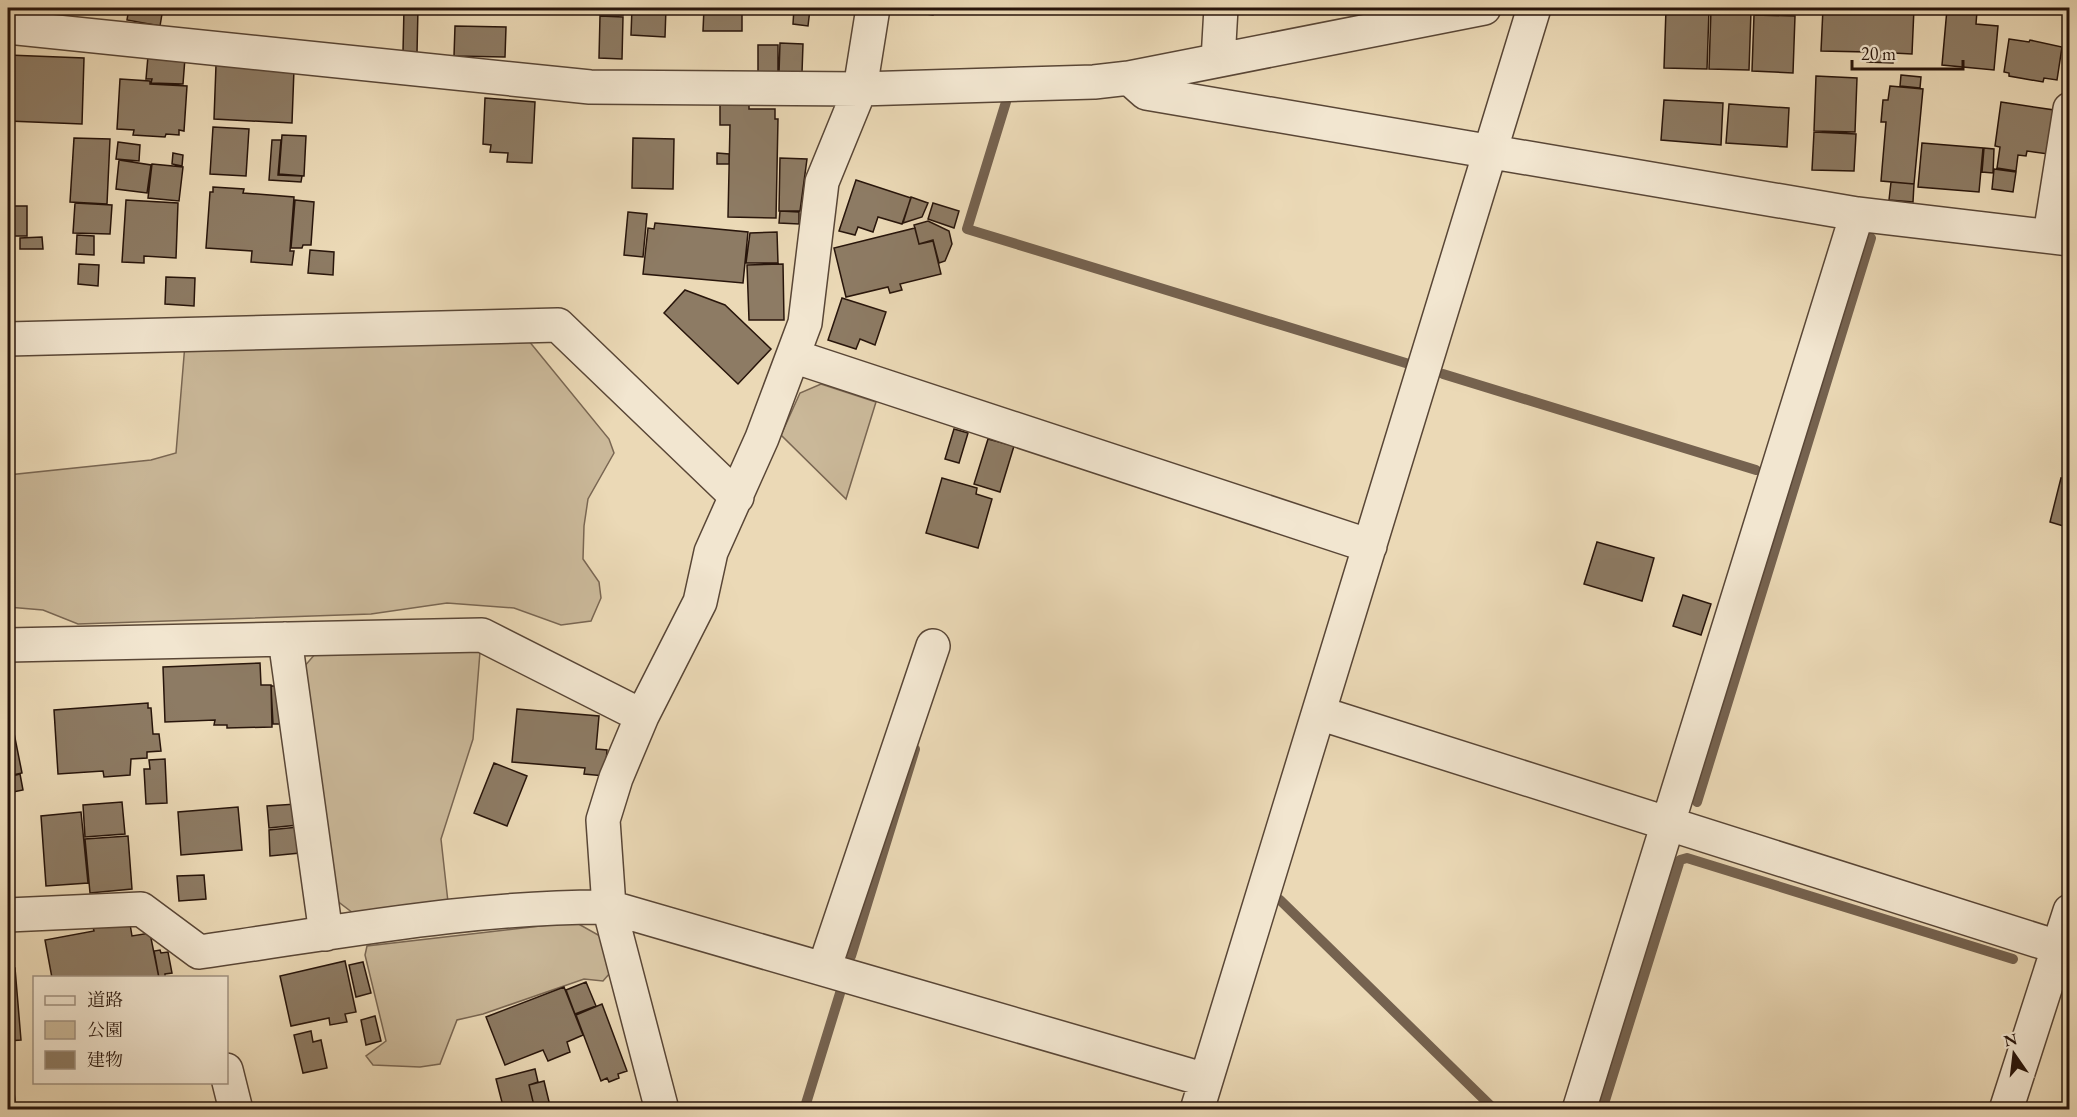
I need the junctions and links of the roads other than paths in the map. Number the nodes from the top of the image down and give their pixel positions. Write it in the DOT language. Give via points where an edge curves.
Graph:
graph roads {
  1 [pos="873,8"];
  2 [pos="1221,8"];
  3 [pos="1484,8"];
  4 [pos="1534,8"];
  5 [pos="8,27"];
  6 [pos="1218,60"];
  7 [pos="1129,78"];
  8 [pos="860,89"];
  9 [pos="2070,109"];
  10 [pos="1490,153"];
  11 [pos="1857,214"];
  12 [pos="2060,237"];
  13 [pos="8,339"];
  14 [pos="793,356"];
  15 [pos="737,497"];
  16 [pos="1370,546"];
  17 [pos="285,639"];
  18 [pos="8,645"];
  19 [pos="933,646"];
  20 [pos="1319,713"];
  21 [pos="642,716"];
  22 [pos="1668,824"];
  23 [pos="609,907"];
  24 [pos="2070,911"];
  25 [pos="8,915"];
  26 [pos="326,934"];
  27 [pos="2063,949"];
  28 [pos="202,965"];
  29 [pos="824,969"];
  30 [pos="228,1078"];
  31 [pos="1202,1095"];
  32 [pos="236,1110"];
  33 [pos="662,1110"];
  34 [pos="1580,1110"];
  35 [pos="2006,1110"];
  1 -- 8 [label="street"];
  2 -- 6 [label="street"];
  3 -- 6 [label="street"];
  4 -- 10 [label="street"];
  5 -- 8 [label="street" via="590,87"];
  6 -- 7 [label="street"];
  7 -- 8 [label="street"];
  7 -- 10 [label="street" via="1146,93"];
  8 -- 14 [label="street" via="822,182 805,323"];
  9 -- 12 [label="street"];
  10 -- 11 [label="street"];
  10 -- 16 [label="street"];
  11 -- 12 [label="street"];
  11 -- 22 [label="street"];
  13 -- 15 [label="street" via="558,325"];
  14 -- 15 [label="street"];
  14 -- 16 [label="street"];
  15 -- 21 [label="street" via="711,552 700,602"];
  16 -- 20 [label="street"];
  17 -- 18 [label="street"];
  17 -- 21 [label="street" via="482,635"];
  17 -- 26 [label="street"];
  19 -- 29 [label="street"];
  20 -- 22 [label="street"];
  20 -- 31 [label="street"];
  21 -- 23 [label="street" via="603,820"];
  22 -- 27 [label="street"];
  22 -- 34 [label="street"];
  23 -- 26 [label="street" via="543,906"];
  23 -- 29 [label="street"];
  23 -- 33 [label="street"];
  24 -- 27 [label="street"];
  25 -- 28 [label="street" via="141,909"];
  26 -- 28 [label="street"];
  27 -- 35 [label="street"];
  29 -- 31 [label="street"];
  30 -- 32 [label="street"];
}
